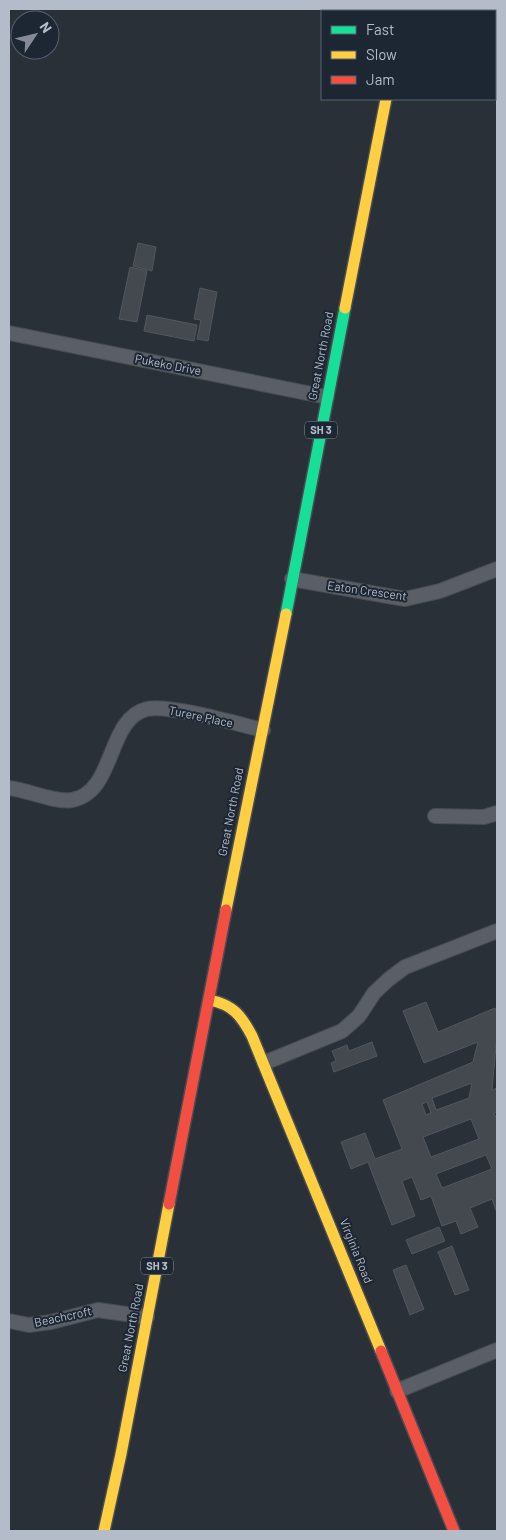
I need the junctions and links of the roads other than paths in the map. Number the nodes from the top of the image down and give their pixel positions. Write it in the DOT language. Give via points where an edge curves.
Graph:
graph roads {
  1 [pos="386,100"];
  2 [pos="9,333"];
  3 [pos="327,397"];
  4 [pos="497,569"];
  5 [pos="292,580"];
  6 [pos="263,730"];
  7 [pos="9,788"];
  8 [pos="497,813"];
  9 [pos="435,816"];
  10 [pos="497,931"];
  11 [pos="210,1000"];
  12 [pos="264,1063"];
  13 [pos="147,1317"];
  14 [pos="9,1321"];
  15 [pos="497,1350"];
  16 [pos="397,1390"];
  17 [pos="104,1531"];
  18 [pos="454,1531"];
  1 -- 3 [label="main road, Great North Road / SH 3"];
  2 -- 3 [label="street, Pukeko Drive"];
  3 -- 5 [label="main road, Great North Road / SH 3"];
  4 -- 5 [label="street, Eaton Crescent" via="440,591 405,599"];
  5 -- 6 [label="main road, Great North Road / SH 3"];
  6 -- 7 [label="street, Turere Place" via="180,711 146,709 133,715 124,727 101,777 81,797 64,800"];
  6 -- 11 [label="main road, Great North Road / SH 3" via="254,762"];
  8 -- 9 [label="street" via="484,817"];
  10 -- 12 [label="street" via="405,968 374,994 342,1031"];
  11 -- 12 [label="main road, Virginia Road" via="235,1010"];
  11 -- 13 [label="main road, Great North Road / SH 3"];
  12 -- 16 [label="main road, Virginia Road"];
  13 -- 14 [label="street, Beachcroft" via="98,1310 29,1325"];
  13 -- 17 [label="main road, Great North Road / SH 3"];
  15 -- 16 [label="street"];
  16 -- 18 [label="main road, Virginia Road"];
}
